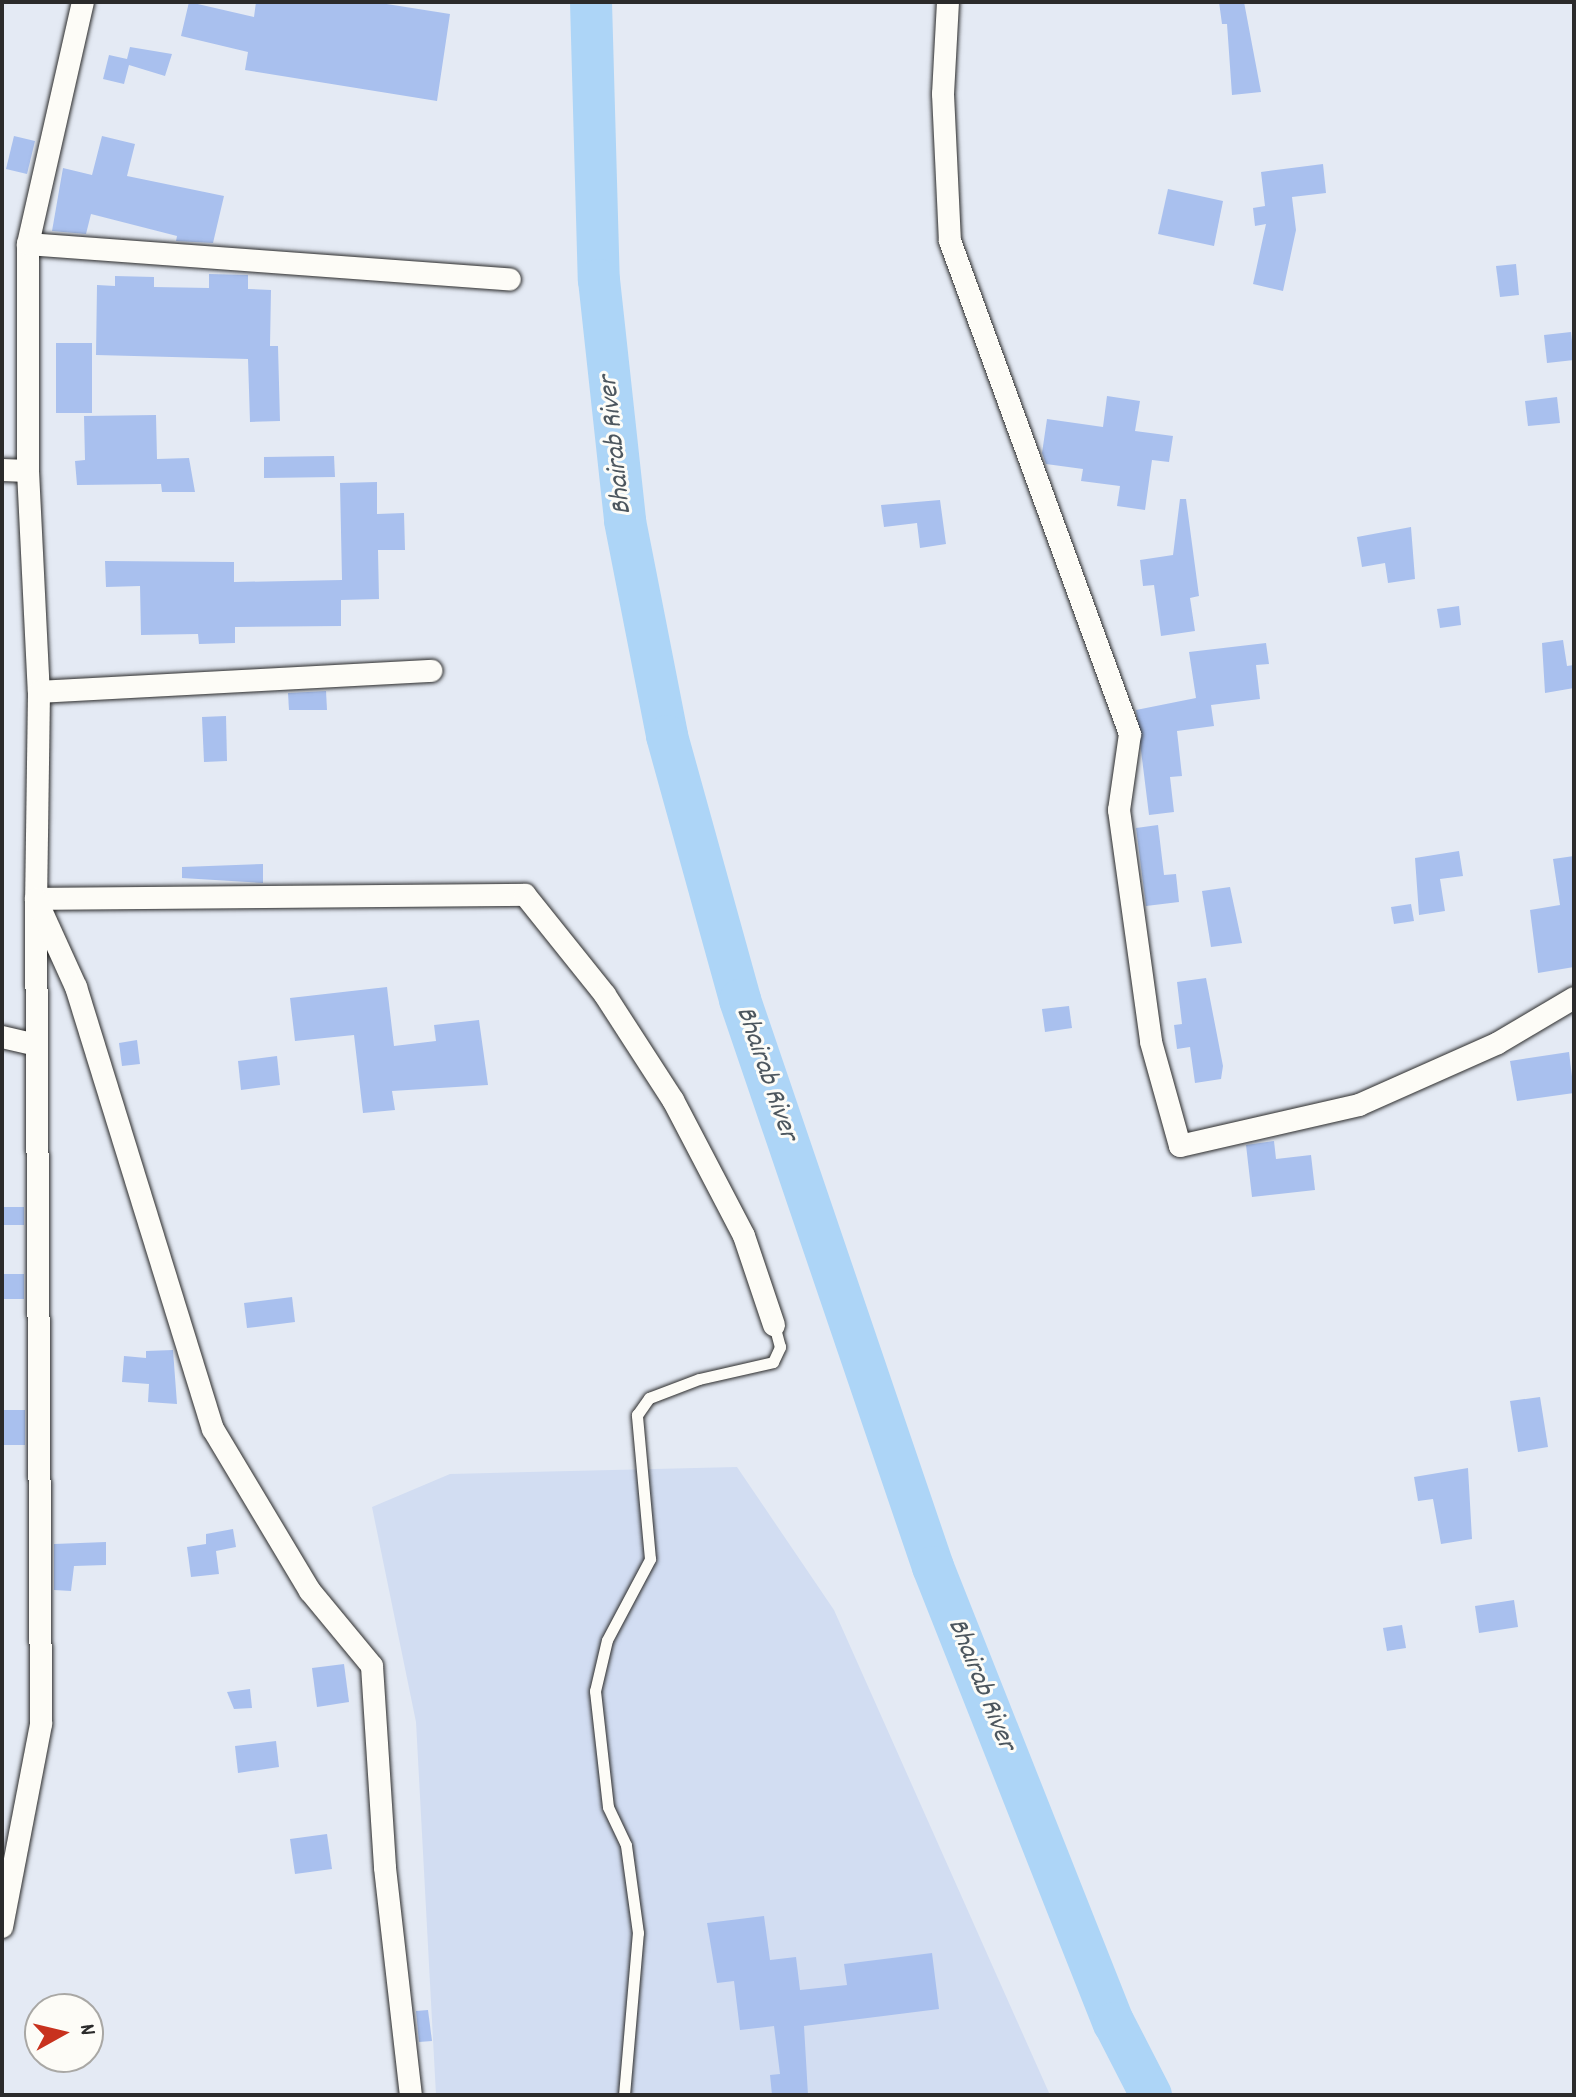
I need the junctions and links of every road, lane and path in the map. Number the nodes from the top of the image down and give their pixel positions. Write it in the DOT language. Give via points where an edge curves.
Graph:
graph roads {
  1 [pos="83,2"];
  2 [pos="948,2"];
  3 [pos="28,244"];
  4 [pos="510,279"];
  5 [pos="2,470"];
  6 [pos="28,471"];
  7 [pos="431,671"];
  8 [pos="39,692"];
  9 [pos="36,899"];
  10 [pos="1574,998"];
  11 [pos="2,1037"];
  12 [pos="36,1045"];
  13 [pos="774,1325"];
  14 [pos="2,1927"];
  15 [pos="411,2095"];
  16 [pos="624,2095"];
  1 -- 3 [label="street"];
  2 -- 10 [label="street" via="943,94 950,241 1130,734 1119,810 1151,1042 1180,1146 1359,1105 1498,1043"];
  3 -- 4 [label="street"];
  3 -- 6 [label="street"];
  5 -- 6 [label="street"];
  6 -- 8 [label="street"];
  7 -- 8 [label="street"];
  8 -- 9 [label="street"];
  9 -- 12 [label="street"];
  9 -- 13 [label="street" via="525,895 605,995 673,1100 744,1236"];
  9 -- 15 [label="street" via="76,987 213,1429 310,1591 372,1666 385,1868"];
  11 -- 12 [label="street"];
  12 -- 14 [label="street" via="41,1724"];
  13 -- 16 [label="lane" via="780,1347 773,1362 725,1369 674,1388 649,1398 637,1415 650,1559 607,1640 595,1691 608,1807 626,1845 638,1933"];
}
